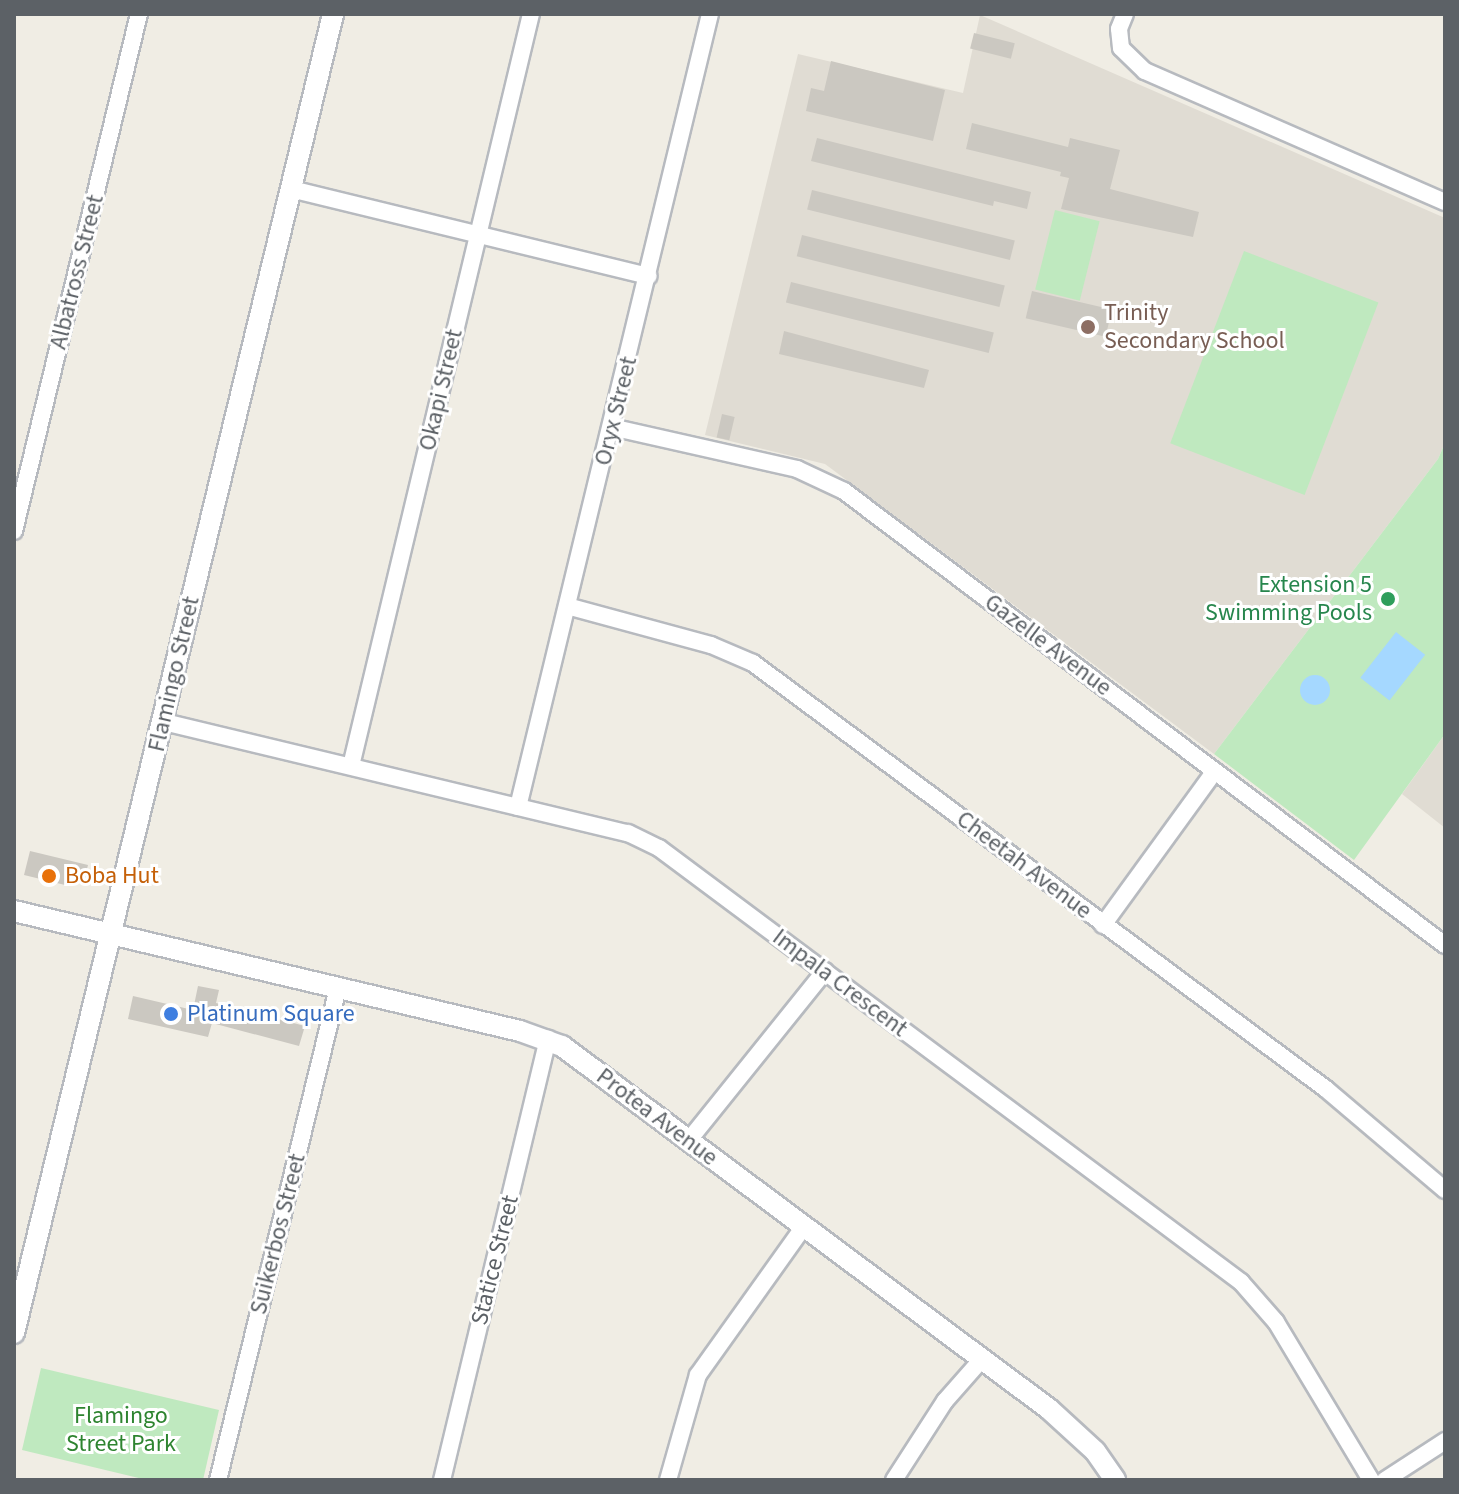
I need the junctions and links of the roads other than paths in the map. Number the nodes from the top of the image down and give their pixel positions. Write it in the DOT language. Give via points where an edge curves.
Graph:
graph roads {
  1 [pos="139,14"];
  2 [pos="333,14"];
  3 [pos="531,14"];
  4 [pos="710,14"];
  5 [pos="1125,14"];
  6 [pos="291,189"];
  7 [pos="1445,202"];
  8 [pos="478,235"];
  9 [pos="649,276"];
  10 [pos="611,427"];
  11 [pos="14,531"];
  12 [pos="567,606"];
  13 [pos="164,722"];
  14 [pos="351,766"];
  15 [pos="1215,771"];
  16 [pos="518,807"];
  17 [pos="14,911"];
  18 [pos="1103,925"];
  19 [pos="109,934"];
  20 [pos="1445,945"];
  21 [pos="825,971"];
  22 [pos="338,988"];
  23 [pos="548,1039"];
  24 [pos="689,1140"];
  25 [pos="1445,1190"];
  26 [pos="805,1225"];
  27 [pos="14,1333"];
  28 [pos="981,1360"];
  29 [pos="1445,1441"];
  30 [pos="218,1480"];
  31 [pos="442,1480"];
  32 [pos="668,1480"];
  33 [pos="894,1480"];
  34 [pos="1115,1480"];
  35 [pos="1371,1480"];
  36 [pos="1385,1480"];
  1 -- 11 [label="street, Albatross Street"];
  2 -- 6 [label="street, Flamingo Street"];
  3 -- 8 [label="street, Okapi Street"];
  4 -- 9 [label="street, Oryx Street"];
  5 -- 7 [label="street" via="1118,38 1128,60"];
  6 -- 8 [label="street"];
  6 -- 13 [label="street, Flamingo Street"];
  8 -- 9 [label="street"];
  8 -- 14 [label="street, Okapi Street"];
  9 -- 10 [label="street, Oryx Street"];
  10 -- 12 [label="street, Oryx Street"];
  10 -- 15 [label="street, Gazelle Avenue" via="821,478"];
  12 -- 16 [label="street, Oryx Street"];
  12 -- 18 [label="street, Cheetah Avenue" via="711,645 753,663"];
  13 -- 14 [label="street, Impala Crescent"];
  13 -- 19 [label="street, Flamingo Street"];
  14 -- 16 [label="street, Impala Crescent"];
  15 -- 18 [label="street"];
  15 -- 20 [label="street, Gazelle Avenue"];
  16 -- 21 [label="street, Impala Crescent" via="644,840"];
  17 -- 19 [label="street, Protea Avenue"];
  18 -- 25 [label="street, Cheetah Avenue" via="1326,1089"];
  19 -- 22 [label="street, Protea Avenue"];
  19 -- 27 [label="street, Flamingo Street"];
  21 -- 24 [label="street"];
  21 -- 35 [label="street, Impala Crescent" via="1241,1282 1276,1322"];
  22 -- 23 [label="street, Protea Avenue"];
  22 -- 30 [label="street, Suikerbos Street"];
  23 -- 24 [label="street, Protea Avenue"];
  23 -- 31 [label="street, Statice Street"];
  24 -- 26 [label="street, Protea Avenue"];
  26 -- 28 [label="street, Protea Avenue"];
  26 -- 32 [label="street" via="698,1375"];
  28 -- 33 [label="street" via="910,1449"];
  28 -- 34 [label="street, Protea Avenue" via="1074,1430"];
  29 -- 36 [label="street"];
}
